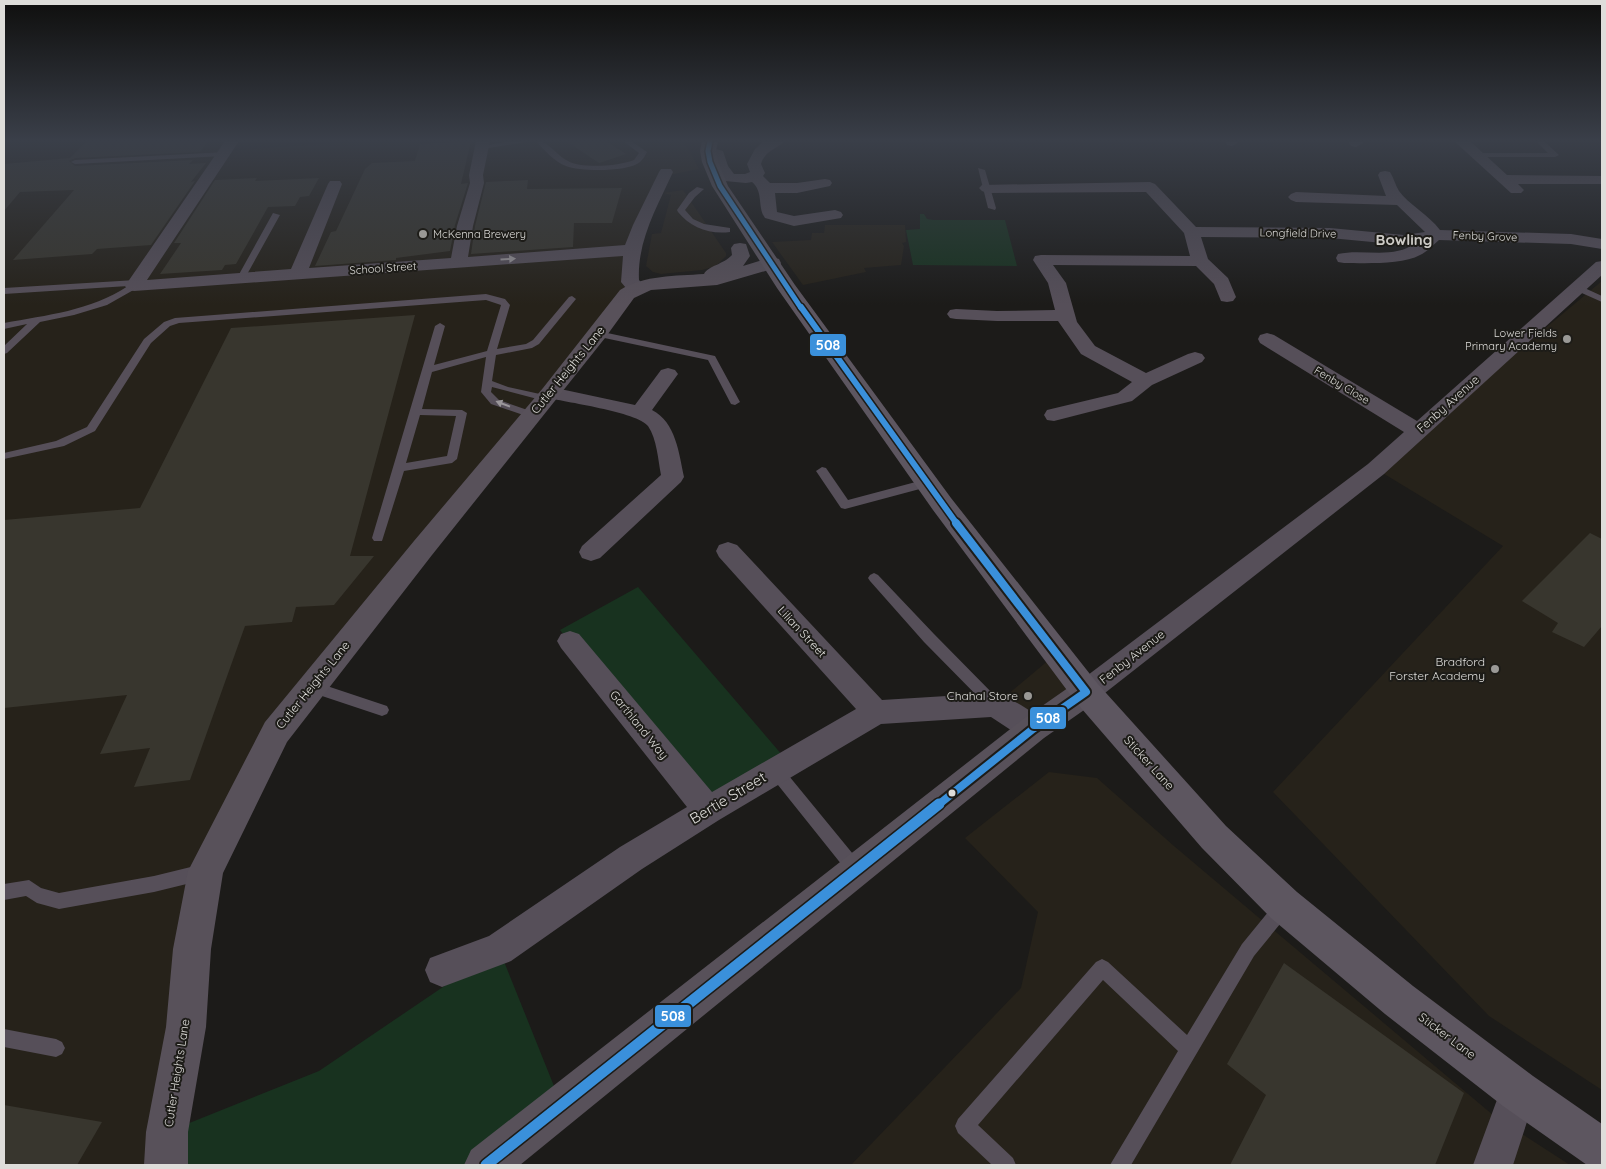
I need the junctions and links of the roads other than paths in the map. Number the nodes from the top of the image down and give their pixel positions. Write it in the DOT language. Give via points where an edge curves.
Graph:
graph roads {
  1 [pos="196,196"];
  2 [pos="330,196"];
  3 [pos="473,196"];
  4 [pos="655,196"];
  5 [pos="692,196"];
  6 [pos="705,196"];
  7 [pos="726,196"];
  8 [pos="768,196"];
  9 [pos="989,196"];
  10 [pos="1158,196"];
  11 [pos="1394,196"];
  12 [pos="1504,196"];
  13 [pos="1527,196"];
  14 [pos="1296,197"];
  15 [pos="1401,201"];
  16 [pos="992,208"];
  17 [pos="835,215"];
  18 [pos="276,216"];
  19 [pos="727,230"];
  20 [pos="1192,232"];
  21 [pos="1435,235"];
  22 [pos="1602,244"];
  23 [pos="740,248"];
  24 [pos="632,250"];
  25 [pos="1344,258"];
  26 [pos="1200,261"];
  27 [pos="459,262"];
  28 [pos="766,265"];
  29 [pos="1602,266"];
  30 [pos="298,274"];
  31 [pos="241,278"];
  32 [pos="695,280"];
  33 [pos="135,285"];
  34 [pos="637,288"];
  35 [pos="1578,288"];
  36 [pos="4,291"];
  37 [pos="1227,297"];
  38 [pos="572,299"];
  39 [pos="1602,299"];
  40 [pos="956,314"];
  41 [pos="1066,315"];
  42 [pos="38,319"];
  43 [pos="4,326"];
  44 [pos="440,326"];
  45 [pos="598,334"];
  46 [pos="1267,338"];
  47 [pos="4,351"];
  48 [pos="491,353"];
  49 [pos="1195,358"];
  50 [pos="428,370"];
  51 [pos="668,374"];
  52 [pos="1145,381"];
  53 [pos="487,382"];
  54 [pos="543,402"];
  55 [pos="735,402"];
  56 [pos="415,412"];
  57 [pos="640,412"];
  58 [pos="1054,414"];
  59 [pos="1418,431"];
  60 [pos="4,456"];
  61 [pos="399,468"];
  62 [pos="822,471"];
  63 [pos="927,483"];
  64 [pos="378,538"];
  65 [pos="728,551"];
  66 [pos="591,552"];
  67 [pos="874,578"];
  68 [pos="570,641"];
  69 [pos="312,686"];
  70 [pos="1086,692"];
  71 [pos="995,705"];
  72 [pos="382,710"];
  73 [pos="876,712"];
  74 [pos="1033,729"];
  75 [pos="775,770"];
  76 [pos="708,810"];
  77 [pos="856,870"];
  78 [pos="206,871"];
  79 [pos="4,892"];
  80 [pos="1284,905"];
  81 [pos="442,970"];
  82 [pos="4,1038"];
  83 [pos="56,1048"];
  84 [pos="1190,1049"];
  85 [pos="1518,1091"];
  86 [pos="1602,1150"];
  87 [pos="166,1165"];
  88 [pos="486,1165"];
  89 [pos="1006,1165"];
  90 [pos="1120,1165"];
  91 [pos="1492,1165"];
  1 -- 33 [label="street"];
  2 -- 30 [label="street"];
  3 -- 27 [label="street" via="464,226"];
  4 -- 24 [label="street"];
  5 -- 19 [label="lane" via="681,210 688,220 704,227"];
  6 -- 19 [label="highway, Sticker Lane"];
  7 -- 28 [label="highway, Sticker Lane"];
  8 -- 17 [label="street" via="769,212 777,218 794,221"];
  9 -- 16 [label="lane"];
  10 -- 20 [label="street"];
  11 -- 15 [label="street"];
  12 -- 13 [label="street"];
  14 -- 15 [label="street"];
  15 -- 21 [label="street"];
  18 -- 31 [label="lane"];
  19 -- 23 [label="highway, Sticker Lane"];
  20 -- 21 [label="street, Longfield Drive" via="1330,233 1404,240"];
  20 -- 26 [label="street"];
  21 -- 22 [label="street, Fenby Grove" via="1571,239"];
  21 -- 25 [label="street, Fenby Grove" via="1414,252 1389,257"];
  23 -- 28 [label="highway, Sticker Lane"];
  23 -- 32 [label="street, Cutler Heights Lane" via="741,256 735,264"];
  27 -- 24 [label="street, School Street, one-way"];
  24 -- 34 [label="street" via="630,282"];
  26 -- 37 [label="street" via="1222,282"];
  26 -- 41 [label="street" via="1040,260 1056,283"];
  27 -- 30 [label="street, School Street"];
  28 -- 32 [label="street, Cutler Heights Lane" via="717,279"];
  28 -- 63 [label="highway, Sticker Lane" via="787,288"];
  29 -- 35 [label="street, Fenby Avenue"];
  30 -- 31 [label="street, School Street"];
  31 -- 33 [label="street, School Street"];
  32 -- 34 [label="street, Cutler Heights Lane"];
  33 -- 36 [label="lane"];
  33 -- 42 [label="lane" via="111,301"];
  34 -- 45 [label="street, Cutler Heights Lane" via="622,298"];
  35 -- 39 [label="lane"];
  35 -- 59 [label="street, Fenby Avenue"];
  38 -- 48 [label="lane" via="536,342"];
  40 -- 41 [label="street"];
  41 -- 52 [label="street" via="1088,350"];
  42 -- 43 [label="lane"];
  42 -- 47 [label="lane"];
  44 -- 50 [label="lane"];
  45 -- 54 [label="street, Cutler Heights Lane"];
  45 -- 55 [label="lane" via="712,358"];
  46 -- 59 [label="street, Fenby Close"];
  48 -- 50 [label="lane"];
  48 -- 53 [label="lane"];
  48 -- 60 [label="lane" via="506,305 486,297 178,320 167,324 147,340 91,429 45,448"];
  49 -- 52 [label="street"];
  50 -- 56 [label="lane"];
  51 -- 57 [label="street"];
  52 -- 58 [label="street" via="1125,397"];
  53 -- 54 [label="lane"];
  54 -- 53 [label="lane, one-way" via="495,402 486,392"];
  54 -- 57 [label="street"];
  54 -- 69 [label="street, Cutler Heights Lane"];
  56 -- 61 [label="lane"];
  56 -- 61 [label="lane" via="462,413 452,459"];
  57 -- 66 [label="street" via="655,420 665,442 673,477"];
  59 -- 70 [label="street, Fenby Avenue" via="1376,469"];
  61 -- 64 [label="lane"];
  62 -- 63 [label="lane" via="845,505"];
  63 -- 70 [label="highway, Sticker Lane"];
  65 -- 73 [label="street, Lilian Street"];
  67 -- 71 [label="lane"];
  68 -- 76 [label="street, Garthland Way"];
  69 -- 72 [label="lane"];
  69 -- 78 [label="street, Cutler Heights Lane" via="276,732"];
  70 -- 74 [label="street, Fenby Avenue"];
  70 -- 80 [label="highway, Sticker Lane" via="1214,837"];
  71 -- 73 [label="street, Bertie Street"];
  71 -- 74 [label="street"];
  73 -- 75 [label="street, Bertie Street"];
  74 -- 77 [label="street, Fenby Avenue"];
  75 -- 76 [label="street, Bertie Street"];
  75 -- 77 [label="lane"];
  76 -- 81 [label="street, Bertie Street" via="499,949"];
  77 -- 88 [label="street, Fenby Avenue"];
  78 -- 79 [label="lane" via="59,901 37,895 28,888"];
  78 -- 87 [label="street, Cutler Heights Lane" via="192,949 186,1027 167,1132"];
  80 -- 84 [label="lane" via="1248,950"];
  80 -- 85 [label="highway, Sticker Lane" via="1399,1000"];
  82 -- 83 [label="lane"];
  84 -- 89 [label="lane" via="1102,968 965,1126"];
  84 -- 90 [label="lane"];
  85 -- 86 [label="highway, Sticker Lane"];
  85 -- 91 [label="street"];
}
